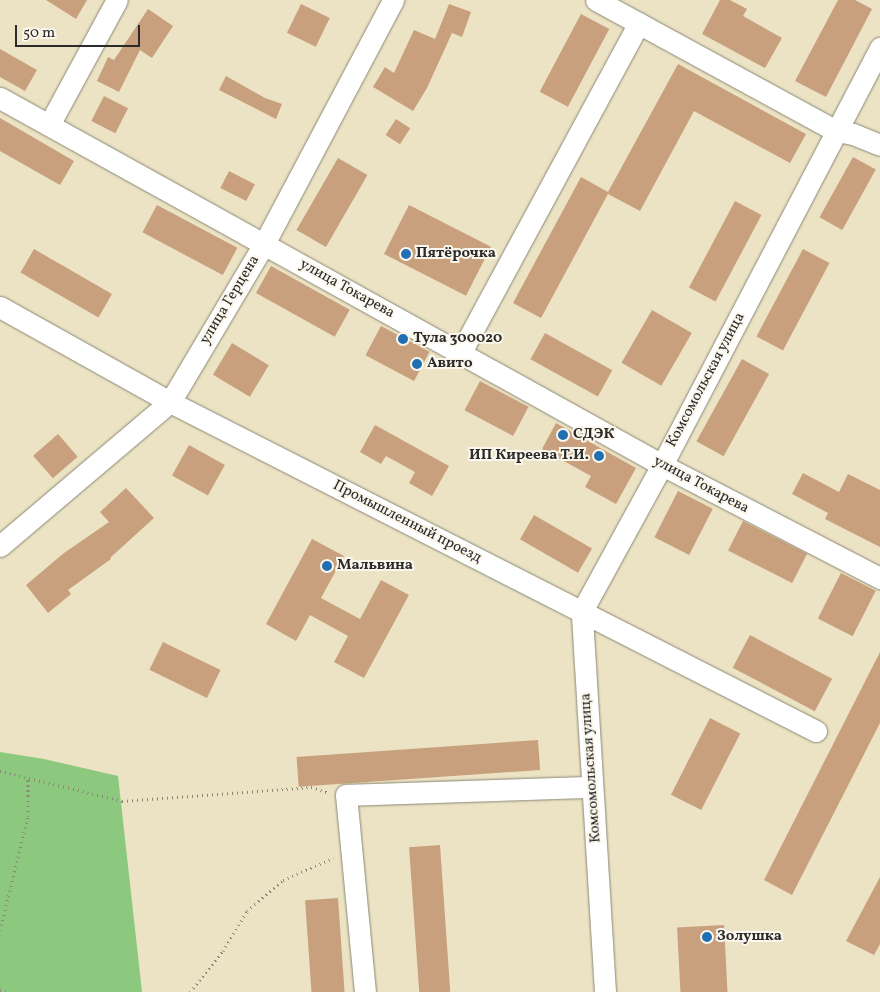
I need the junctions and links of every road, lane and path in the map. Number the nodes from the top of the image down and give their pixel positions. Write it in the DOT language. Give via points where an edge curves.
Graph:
graph roads {
  1 [pos="117,0"];
  2 [pos="393,0"];
  3 [pos="596,0"];
  4 [pos="639,23"];
  5 [pos="880,48"];
  6 [pos="0,98"];
  7 [pos="49,125"];
  8 [pos="836,131"];
  9 [pos="880,145"];
  10 [pos="265,242"];
  11 [pos="0,307"];
  12 [pos="461,352"];
  13 [pos="170,402"];
  14 [pos="662,465"];
  15 [pos="0,546"];
  16 [pos="880,578"];
  17 [pos="582,611"];
  18 [pos="816,731"];
  19 [pos="0,771"];
  20 [pos="28,777"];
  21 [pos="591,787"];
  22 [pos="346,795"];
  23 [pos="351,849"];
  24 [pos="0,930"];
  25 [pos="0,990"];
  26 [pos="6,992"];
  27 [pos="190,992"];
  28 [pos="365,992"];
  29 [pos="605,992"];
  1 -- 7 [label="street"];
  2 -- 10 [label="street, улица Герцена"];
  3 -- 4 [label="street"];
  4 -- 8 [label="street"];
  4 -- 12 [label="street"];
  5 -- 8 [label="street, Комсомольская улица"];
  6 -- 7 [label="street, улица Токарева"];
  7 -- 10 [label="street, улица Токарева"];
  8 -- 9 [label="street"];
  8 -- 14 [label="street, Комсомольская улица"];
  10 -- 12 [label="street, улица Токарева"];
  10 -- 13 [label="street, улица Герцена"];
  11 -- 13 [label="street, Промышленный проезд"];
  12 -- 14 [label="street, улица Токарева"];
  13 -- 15 [label="street, улица Герцена"];
  13 -- 17 [label="street, Промышленный проезд"];
  14 -- 16 [label="street, улица Токарева"];
  14 -- 17 [label="street, Комсомольская улица"];
  17 -- 18 [label="street, Промышленный проезд"];
  17 -- 21 [label="street, Комсомольская улица"];
  19 -- 20 [label="path"];
  20 -- 22 [label="path" via="122,801 311,787 339,796"];
  20 -- 24 [label="path" via="28,816"];
  21 -- 22 [label="street"];
  21 -- 29 [label="street, Комсомольская улица"];
  22 -- 23 [label="street"];
  23 -- 27 [label="path" via="283,880 247,911 223,951"];
  23 -- 28 [label="street"];
  25 -- 26 [label="path"];
}
